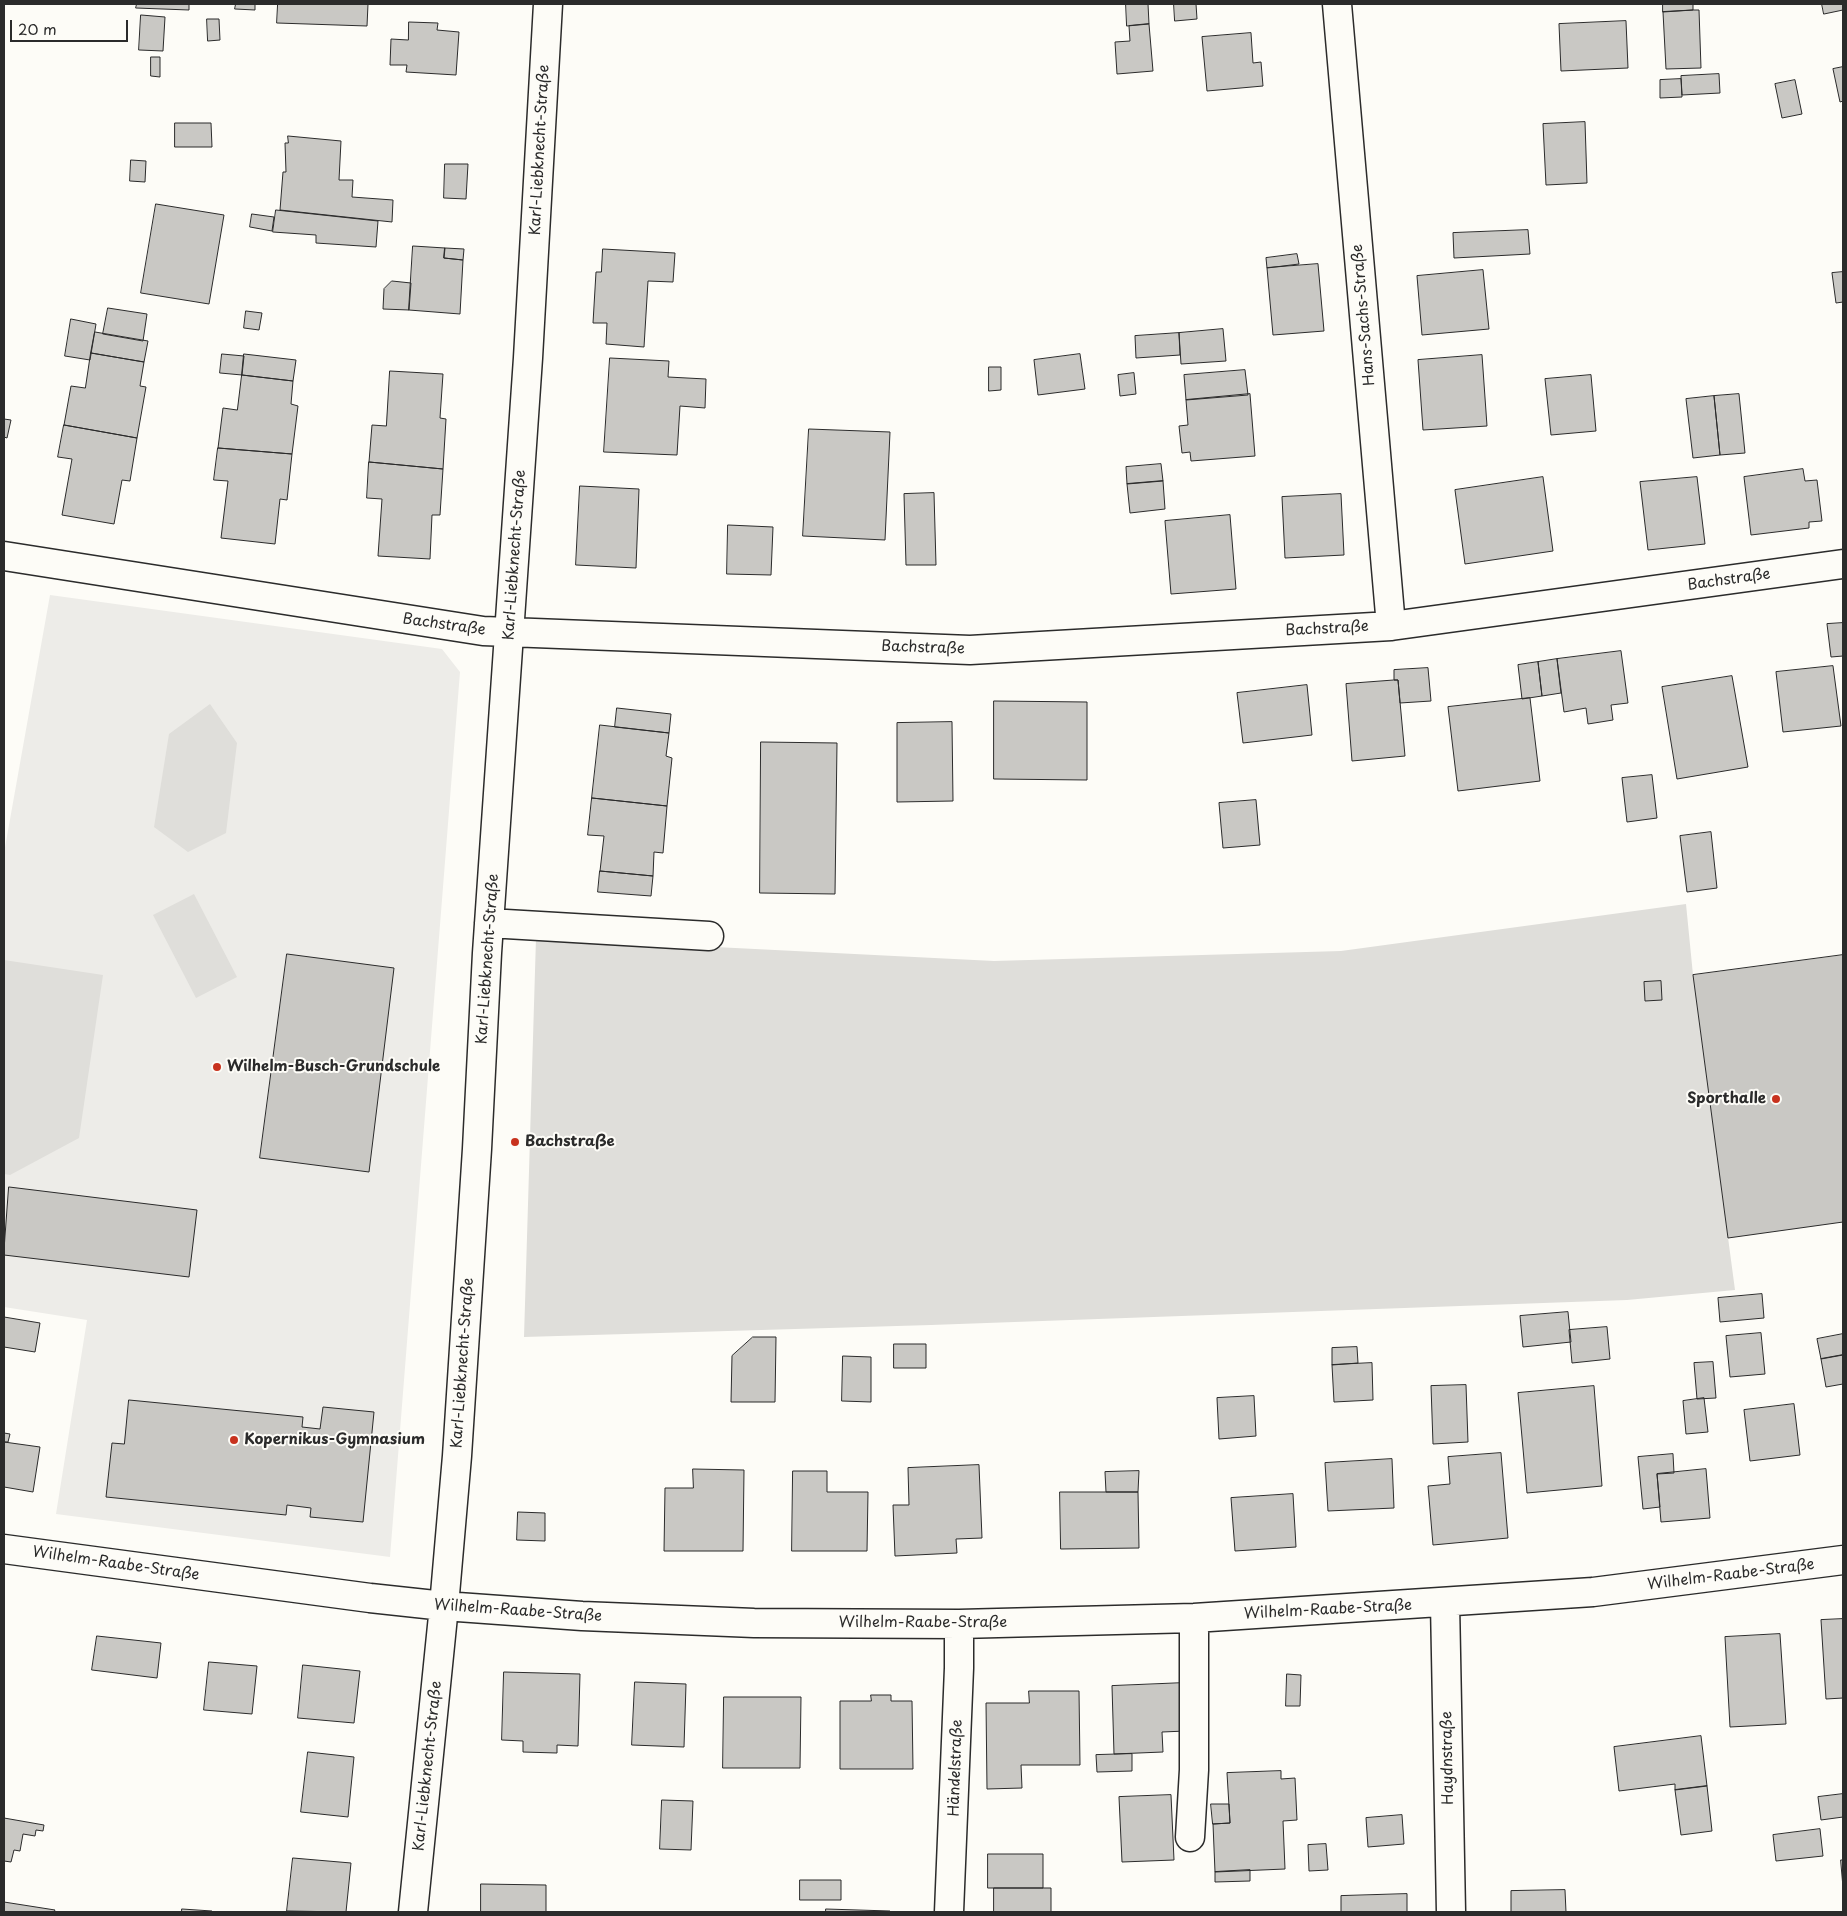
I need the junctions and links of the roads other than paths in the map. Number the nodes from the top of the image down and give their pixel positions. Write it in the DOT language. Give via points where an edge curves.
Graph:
graph roads {
  1 [pos="548,4"];
  2 [pos="1337,4"];
  3 [pos="4,556"];
  4 [pos="1843,564"];
  5 [pos="1391,626"];
  6 [pos="509,633"];
  7 [pos="489,923"];
  8 [pos="709,936"];
  9 [pos="4,1549"];
  10 [pos="1843,1560"];
  11 [pos="1445,1603"];
  12 [pos="444,1606"];
  13 [pos="1194,1618"];
  14 [pos="959,1624"];
  15 [pos="1190,1837"];
  16 [pos="413,1912"];
  17 [pos="949,1912"];
  18 [pos="1451,1912"];
  1 -- 6 [label="street, Karl-Liebknecht-Straße"];
  2 -- 5 [label="street, Hans-Sachs-Straße"];
  3 -- 6 [label="street, Bachstraße"];
  4 -- 5 [label="street, Bachstraße"];
  5 -- 6 [label="street, Bachstraße" via="975,650"];
  6 -- 7 [label="street, Karl-Liebknecht-Straße"];
  7 -- 8 [label="street"];
  7 -- 12 [label="street, Karl-Liebknecht-Straße" via="457,1456"];
  9 -- 12 [label="street, Wilhelm-Raabe-Straße"];
  10 -- 11 [label="street, Wilhelm-Raabe-Straße" via="1593,1592"];
  11 -- 13 [label="street, Wilhelm-Raabe-Straße"];
  11 -- 18 [label="street, Haydnstraße"];
  12 -- 14 [label="street, Wilhelm-Raabe-Straße" via="754,1623"];
  12 -- 16 [label="street, Karl-Liebknecht-Straße"];
  13 -- 14 [label="street, Wilhelm-Raabe-Straße"];
  13 -- 15 [label="street" via="1194,1770"];
  14 -- 17 [label="street, Händelstraße"];
}
